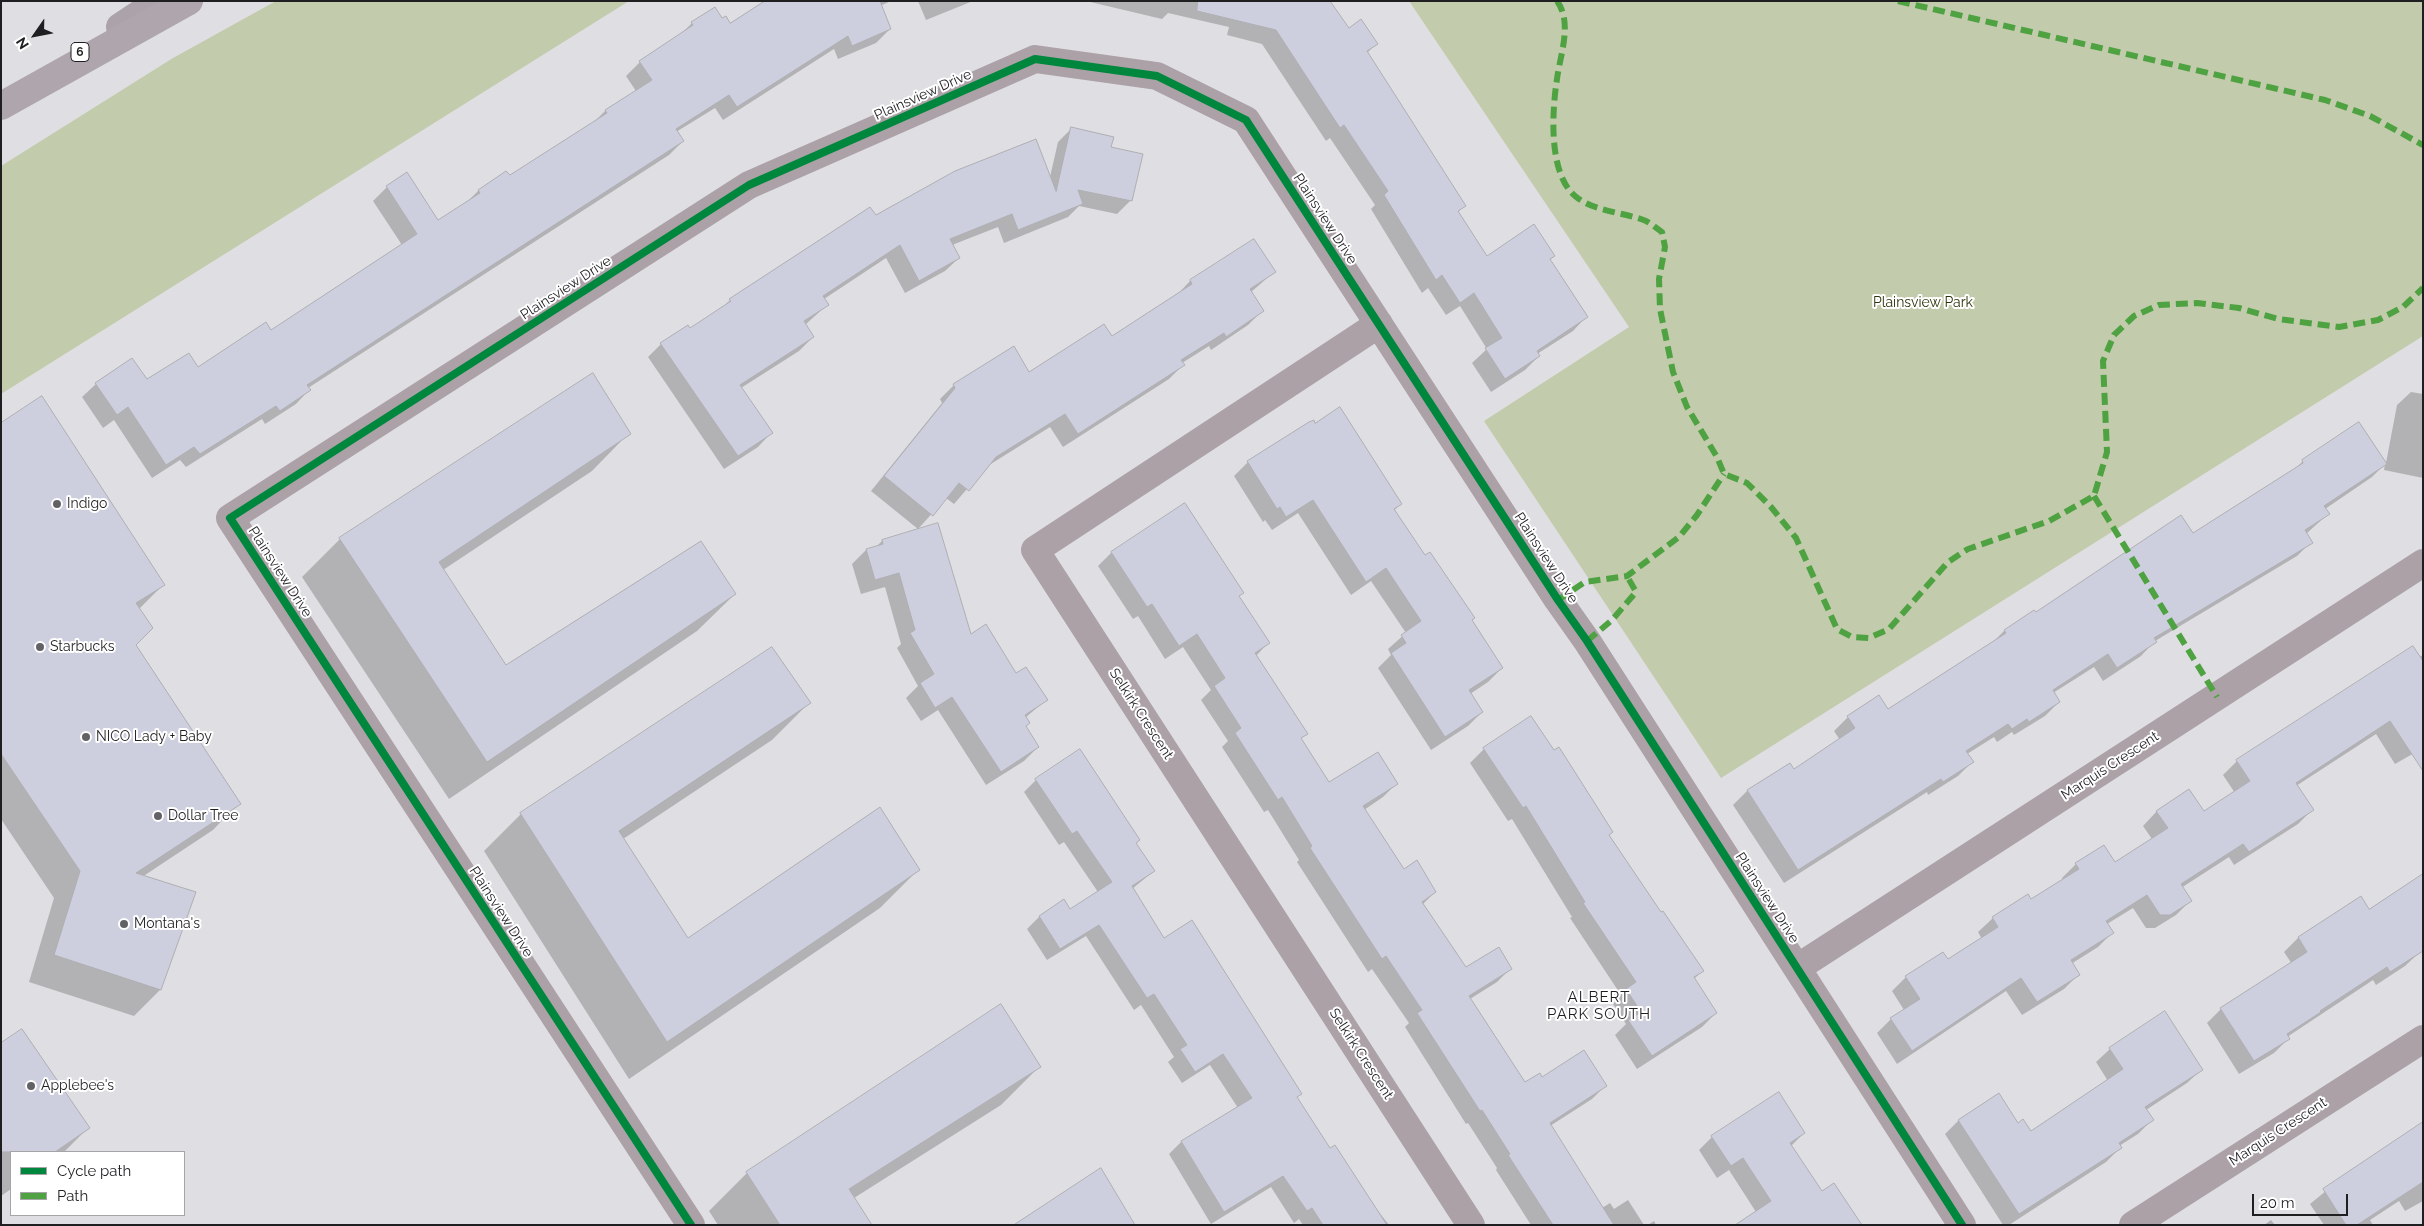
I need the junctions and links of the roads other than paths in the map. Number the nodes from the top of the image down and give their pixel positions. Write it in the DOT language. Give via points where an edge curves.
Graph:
graph roads {
  1 [pos="159,1"];
  2 [pos="189,1"];
  3 [pos="1,105"];
  4 [pos="1379,324"];
  5 [pos="2423,563"];
  6 [pos="1797,968"];
  7 [pos="2423,1038"];
  8 [pos="691,1225"];
  9 [pos="1472,1225"];
  10 [pos="1962,1225"];
  11 [pos="2133,1225"];
  1 -- 3 [label="main road, 6"];
  2 -- 3 [label="highway"];
  4 -- 6 [label="street, Plainsview Drive"];
  4 -- 8 [label="street, Plainsview Drive" via="1246,120 1157,76 1035,59 749,185 230,518"];
  4 -- 9 [label="street, Selkirk Crescent" via="1034,550"];
  5 -- 6 [label="street, Marquis Crescent"];
  6 -- 10 [label="street, Plainsview Drive"];
  7 -- 11 [label="street, Marquis Crescent"];
}
